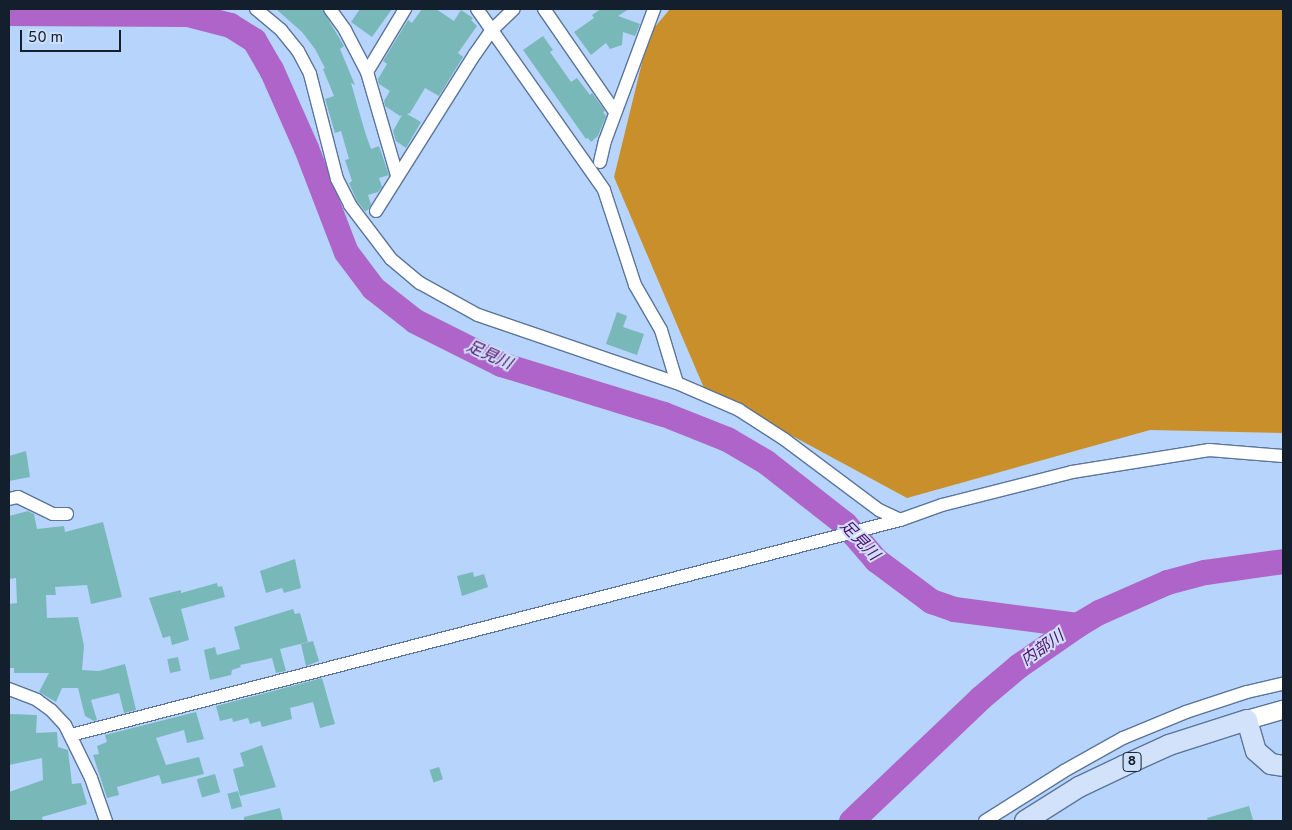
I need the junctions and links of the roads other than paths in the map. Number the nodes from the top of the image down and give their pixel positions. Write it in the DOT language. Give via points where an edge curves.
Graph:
graph roads {
  1 [pos="256,9"];
  2 [pos="330,9"];
  3 [pos="405,9"];
  4 [pos="477,9"];
  5 [pos="514,9"];
  6 [pos="544,9"];
  7 [pos="654,9"];
  8 [pos="492,30"];
  9 [pos="366,72"];
  10 [pos="616,112"];
  11 [pos="600,162"];
  12 [pos="397,175"];
  13 [pos="376,211"];
  14 [pos="677,383"];
  15 [pos="1283,456"];
  16 [pos="9,499"];
  17 [pos="67,514"];
  18 [pos="896,521"];
  19 [pos="1283,684"];
  20 [pos="9,689"];
  21 [pos="1283,710"];
  22 [pos="1247,720"];
  23 [pos="71,735"];
  24 [pos="1283,766"];
  25 [pos="106,821"];
  26 [pos="985,821"];
  27 [pos="1025,821"];
  1 -- 14 [label="street" via="281,30 298,51 310,74 337,179 350,205 391,259 420,283 478,315"];
  2 -- 9 [label="street" via="345,30"];
  3 -- 9 [label="street"];
  4 -- 8 [label="street"];
  5 -- 8 [label="street"];
  6 -- 10 [label="street"];
  7 -- 10 [label="street"];
  8 -- 12 [label="street"];
  8 -- 14 [label="street" via="604,190 635,285 661,330"];
  9 -- 12 [label="street"];
  10 -- 11 [label="street"];
  12 -- 13 [label="street"];
  14 -- 18 [label="street" via="739,410 784,438"];
  15 -- 18 [label="street" via="1209,450 1130,462 1072,472 942,505"];
  16 -- 17 [label="street" via="18,497 53,514"];
  18 -- 23 [label="street"];
  19 -- 26 [label="street" via="1186,712 1123,738"];
  20 -- 23 [label="street" via="25,694 51,710"];
  21 -- 22 [label="main road"];
  22 -- 24 [label="main road" via="1256,751 1271,764"];
  22 -- 27 [label="main road, 8" via="1169,745 1080,787"];
  23 -- 25 [label="street"];
}
